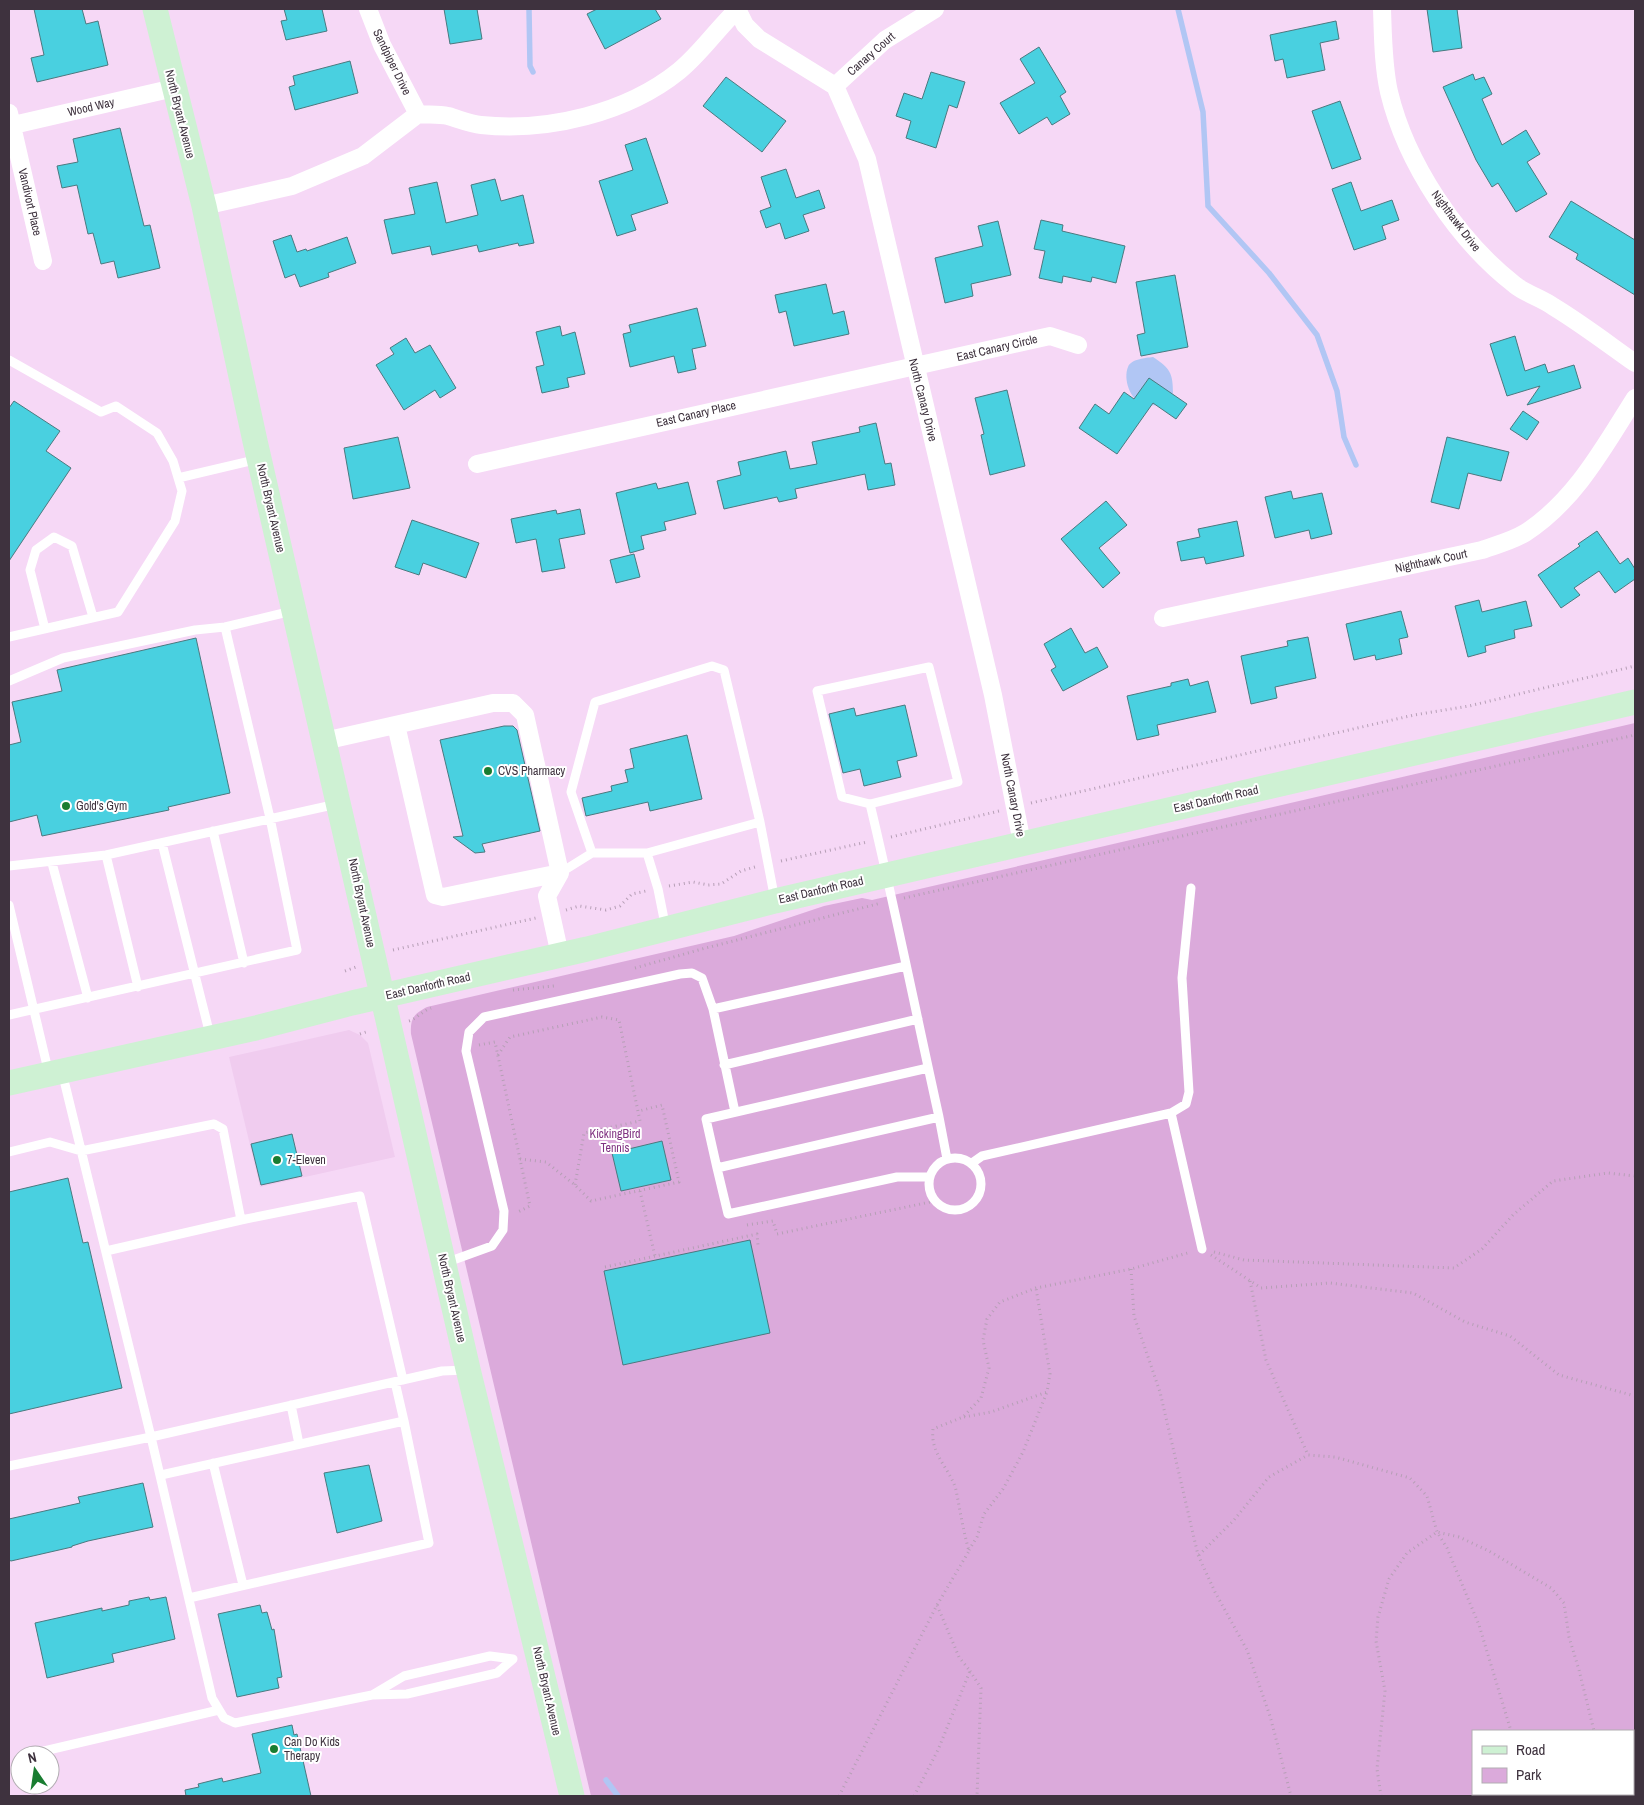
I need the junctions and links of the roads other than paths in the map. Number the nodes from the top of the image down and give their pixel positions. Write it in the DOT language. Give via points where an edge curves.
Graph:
graph roads {
  1 [pos="155,9"];
  2 [pos="368,9"];
  3 [pos="737,9"];
  4 [pos="935,9"];
  5 [pos="1382,9"];
  6 [pos="835,86"];
  7 [pos="174,88"];
  8 [pos="418,114"];
  9 [pos="10,122"];
  10 [pos="204,206"];
  11 [pos="43,261"];
  12 [pos="1078,345"];
  13 [pos="9,360"];
  14 [pos="1635,363"];
  15 [pos="915,367"];
  16 [pos="1635,398"];
  17 [pos="259,459"];
  18 [pos="477,464"];
  19 [pos="178,478"];
  20 [pos="295,610"];
  21 [pos="93,618"];
  22 [pos="1163,618"];
  23 [pos="224,627"];
  24 [pos="45,629"];
  25 [pos="9,637"];
  26 [pos="9,681"];
  27 [pos="1635,702"];
  28 [pos="396,724"];
  29 [pos="324,741"];
  30 [pos="338,804"];
  31 [pos="870,804"];
  32 [pos="270,818"];
  33 [pos="760,822"];
  34 [pos="213,831"];
  35 [pos="162,843"];
  36 [pos="1022,844"];
  37 [pos="592,853"];
  38 [pos="647,853"];
  39 [pos="106,855"];
  40 [pos="52,862"];
  41 [pos="9,866"];
  42 [pos="560,873"];
  43 [pos="886,876"];
  44 [pos="1191,888"];
  45 [pos="775,901"];
  46 [pos="9,905"];
  47 [pos="666,929"];
  48 [pos="560,955"];
  49 [pos="244,963"];
  50 [pos="906,966"];
  51 [pos="195,975"];
  52 [pos="138,987"];
  53 [pos="382,997"];
  54 [pos="88,998"];
  55 [pos="713,1009"];
  56 [pos="35,1010"];
  57 [pos="9,1015"];
  58 [pos="918,1019"];
  59 [pos="211,1038"];
  60 [pos="724,1065"];
  61 [pos="928,1068"];
  62 [pos="56,1072"];
  63 [pos="9,1083"];
  64 [pos="735,1112"];
  65 [pos="1171,1113"];
  66 [pos="939,1117"];
  67 [pos="81,1150"];
  68 [pos="9,1152"];
  69 [pos="946,1159"];
  70 [pos="972,1163"];
  71 [pos="717,1168"];
  72 [pos="929,1177"];
  73 [pos="241,1220"];
  74 [pos="1202,1249"];
  75 [pos="106,1251"];
  76 [pos="444,1263"];
  77 [pos="468,1370"];
  78 [pos="399,1381"];
  79 [pos="291,1405"];
  80 [pos="404,1421"];
  81 [pos="152,1437"];
  82 [pos="299,1444"];
  83 [pos="214,1464"];
  84 [pos="9,1466"];
  85 [pos="161,1475"];
  86 [pos="243,1585"];
  87 [pos="189,1598"];
  88 [pos="526,1656"];
  89 [pos="372,1695"];
  90 [pos="219,1710"];
  91 [pos="60,1747"];
  92 [pos="572,1796"];
  1 -- 7 [label="street, North Bryant Avenue"];
  2 -- 8 [label="street, Sandpiper Drive" via="382,45"];
  3 -- 6 [label="street" via="745,25 759,39"];
  3 -- 8 [label="street" via="680,70 644,94 613,107 574,118 528,125 481,125 446,116"];
  4 -- 6 [label="street, Canary Court" via="885,40"];
  5 -- 14 [label="street, Nighthawk Drive" via="1389,92 1413,159 1438,201 1472,247 1516,286 1553,306"];
  6 -- 15 [label="street, North Canary Drive" via="867,159"];
  7 -- 9 [label="street, Wood Way"];
  7 -- 10 [label="street, North Bryant Avenue"];
  8 -- 10 [label="street" via="363,156 292,186"];
  9 -- 11 [label="street, Vandivort Place"];
  10 -- 17 [label="street, North Bryant Avenue"];
  12 -- 15 [label="street, East Canary Circle" via="1050,336"];
  13 -- 19 [label="lane" via="101,412 116,406 157,433 173,461"];
  15 -- 18 [label="street, East Canary Place"];
  15 -- 36 [label="street, North Canary Drive" via="993,695"];
  16 -- 22 [label="street, Nighthawk Court" via="1588,471 1556,509 1524,534 1482,550"];
  17 -- 19 [label="lane"];
  17 -- 20 [label="street, North Bryant Avenue"];
  19 -- 21 [label="lane" via="182,491 176,521 118,612"];
  20 -- 23 [label="lane"];
  20 -- 29 [label="street, North Bryant Avenue"];
  21 -- 24 [label="lane"];
  21 -- 24 [label="lane" via="72,546 54,537 36,550 30,570"];
  23 -- 26 [label="lane" via="195,630 63,658"];
  23 -- 32 [label="lane"];
  24 -- 25 [label="lane"];
  27 -- 36 [label="street, East Danforth Road"];
  28 -- 29 [label="street"];
  28 -- 42 [label="street" via="512,703 525,715"];
  28 -- 42 [label="street" via="435,895 443,897"];
  29 -- 30 [label="street, North Bryant Avenue"];
  30 -- 32 [label="lane"];
  30 -- 53 [label="street, North Bryant Avenue"];
  31 -- 31 [label="lane" via="958,782 929,667 818,692 842,797"];
  31 -- 43 [label="lane"];
  32 -- 34 [label="lane"];
  32 -- 49 [label="lane" via="297,950"];
  33 -- 37 [label="lane" via="724,670 712,666 595,702 571,792"];
  33 -- 38 [label="lane"];
  33 -- 45 [label="lane"];
  34 -- 35 [label="lane"];
  34 -- 49 [label="lane"];
  35 -- 39 [label="lane"];
  35 -- 51 [label="lane"];
  36 -- 43 [label="street, East Danforth Road"];
  37 -- 38 [label="lane"];
  37 -- 42 [label="lane"];
  38 -- 47 [label="lane"];
  39 -- 40 [label="lane"];
  39 -- 52 [label="lane"];
  40 -- 41 [label="lane"];
  40 -- 54 [label="lane"];
  42 -- 48 [label="street" via="547,896"];
  43 -- 45 [label="street, East Danforth Road"];
  43 -- 50 [label="lane"];
  44 -- 65 [label="lane" via="1182,978 1189,1092 1186,1104"];
  45 -- 47 [label="street, East Danforth Road"];
  46 -- 56 [label="lane"];
  47 -- 48 [label="street, East Danforth Road"];
  48 -- 53 [label="street, East Danforth Road"];
  49 -- 51 [label="lane"];
  50 -- 55 [label="lane"];
  50 -- 58 [label="lane"];
  51 -- 52 [label="lane"];
  51 -- 59 [label="lane"];
  52 -- 54 [label="lane"];
  53 -- 59 [label="street, East Danforth Road"];
  53 -- 76 [label="street, North Bryant Avenue"];
  54 -- 56 [label="lane"];
  55 -- 60 [label="lane"];
  55 -- 76 [label="lane" via="702,978 692,973 484,1017 469,1032 466,1051 504,1211 503,1230 492,1246"];
  56 -- 57 [label="lane"];
  56 -- 62 [label="lane"];
  58 -- 60 [label="lane"];
  58 -- 61 [label="lane"];
  59 -- 62 [label="street, East Danforth Road"];
  60 -- 64 [label="lane"];
  61 -- 64 [label="lane"];
  61 -- 66 [label="lane"];
  62 -- 63 [label="street, East Danforth Road"];
  62 -- 67 [label="lane"];
  64 -- 71 [label="lane" via="706,1119"];
  65 -- 70 [label="lane" via="982,1156"];
  65 -- 74 [label="lane"];
  66 -- 69 [label="lane"];
  66 -- 71 [label="lane"];
  67 -- 68 [label="lane" via="50,1142"];
  67 -- 73 [label="lane" via="214,1124 223,1130"];
  67 -- 75 [label="lane"];
  69 -- 70 [label="lane" via="955,1157"];
  69 -- 72 [label="lane"];
  70 -- 72 [label="lane" via="981,1178 982,1187 974,1203 959,1210 950,1210 936,1202 931,1194"];
  71 -- 72 [label="lane" via="728,1214 897,1177"];
  73 -- 75 [label="lane"];
  73 -- 78 [label="lane" via="360,1196"];
  75 -- 81 [label="lane"];
  76 -- 77 [label="street, North Bryant Avenue"];
  77 -- 78 [label="lane" via="442,1371"];
  77 -- 88 [label="street, North Bryant Avenue"];
  78 -- 79 [label="lane"];
  78 -- 80 [label="lane"];
  79 -- 81 [label="lane"];
  79 -- 82 [label="lane"];
  80 -- 82 [label="lane"];
  80 -- 86 [label="lane" via="429,1543"];
  81 -- 84 [label="lane"];
  81 -- 85 [label="lane"];
  82 -- 83 [label="lane"];
  83 -- 85 [label="lane"];
  83 -- 86 [label="lane"];
  85 -- 87 [label="lane"];
  86 -- 87 [label="lane"];
  87 -- 90 [label="lane" via="212,1698"];
  88 -- 89 [label="lane" via="497,1673 407,1694"];
  88 -- 89 [label="lane" via="490,1656 404,1676"];
  88 -- 92 [label="street, North Bryant Avenue"];
  89 -- 90 [label="lane" via="235,1723 224,1718"];
  90 -- 91 [label="lane"];
}
